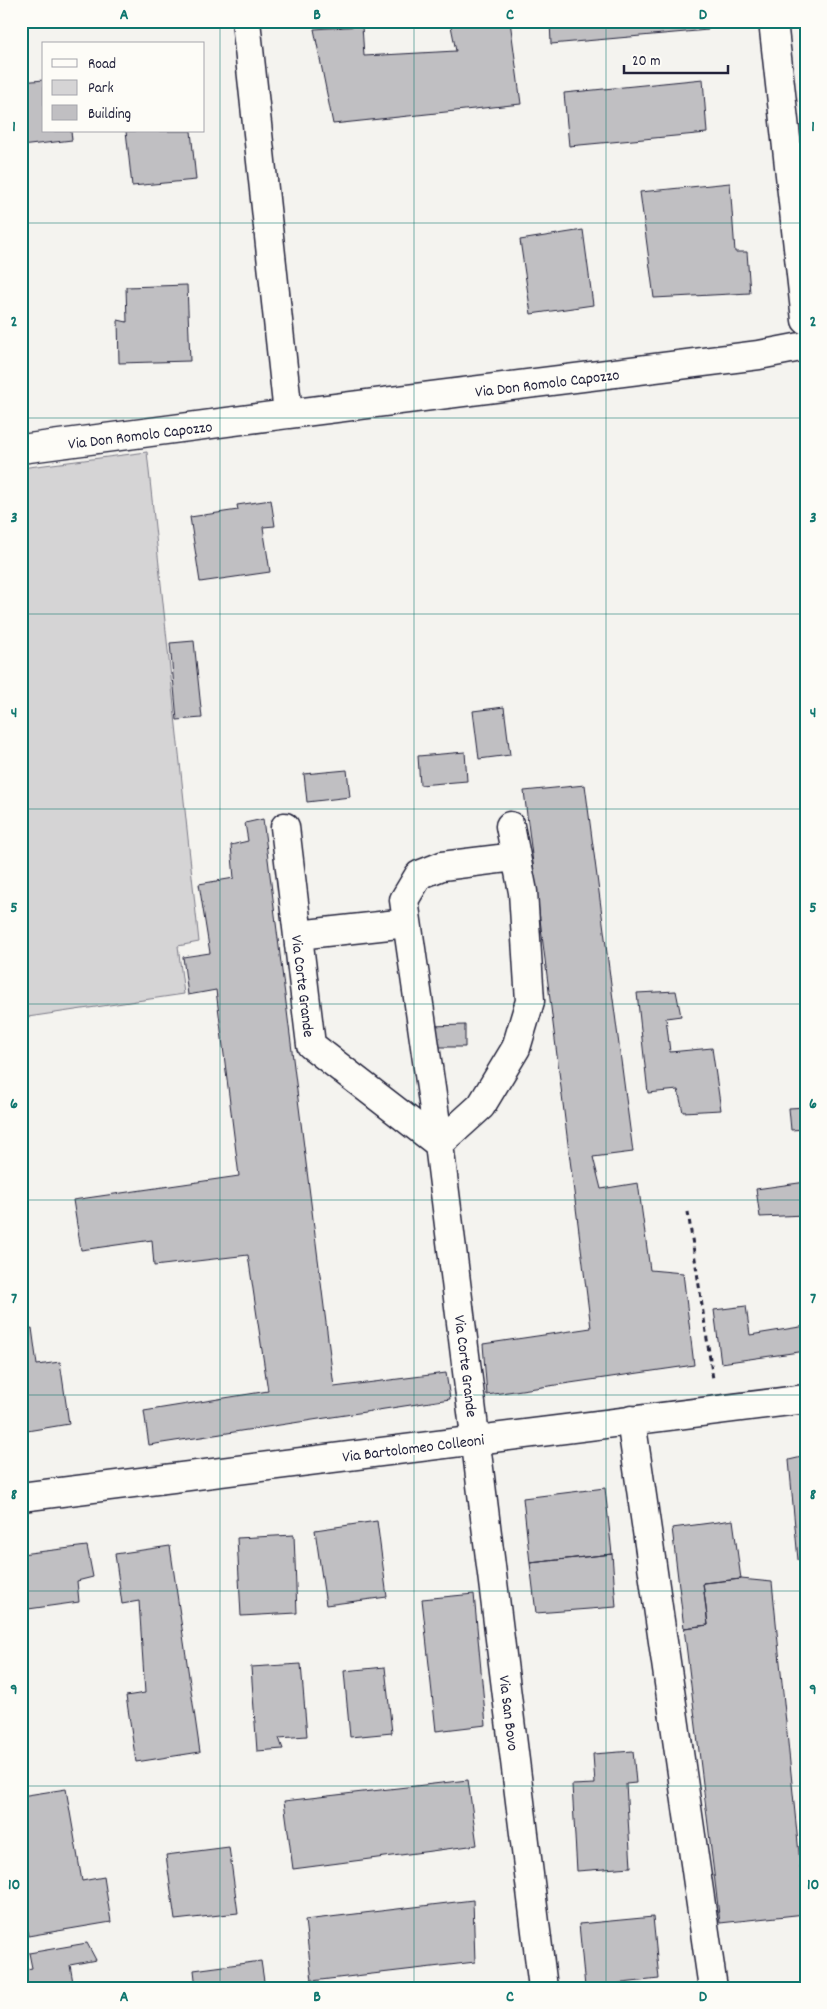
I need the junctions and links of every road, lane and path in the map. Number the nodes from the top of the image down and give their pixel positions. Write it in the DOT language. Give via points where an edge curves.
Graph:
graph roads {
  1 [pos="246,21"];
  2 [pos="773,21"];
  3 [pos="806,320"];
  4 [pos="806,346"];
  5 [pos="288,414"];
  6 [pos="21,449"];
  7 [pos="510,826"];
  8 [pos="285,827"];
  9 [pos="516,857"];
  10 [pos="407,924"];
  11 [pos="298,935"];
  12 [pos="439,1144"];
  13 [pos="688,1212"];
  14 [pos="806,1399"];
  15 [pos="718,1410"];
  16 [pos="631,1420"];
  17 [pos="476,1439"];
  18 [pos="21,1497"];
  19 [pos="543,1988"];
  20 [pos="713,1988"];
  1 -- 5 [label="street"];
  2 -- 3 [label="street"];
  4 -- 5 [label="street, Via Don Romolo Capozzo" via="759,355"];
  5 -- 6 [label="street, Via Don Romolo Capozzo"];
  7 -- 9 [label="street"];
  8 -- 11 [label="street, Via Corte Grande"];
  9 -- 10 [label="street, Via Corte Grande" via="442,866 419,875 404,900"];
  9 -- 12 [label="street" via="523,892 530,1001 516,1048 481,1106"];
  10 -- 11 [label="street"];
  10 -- 12 [label="street, Via Corte Grande"];
  11 -- 12 [label="street, Via Corte Grande" via="311,1045"];
  12 -- 17 [label="street, Via Corte Grande"];
  13 -- 15 [label="path"];
  14 -- 15 [label="street, Via Bartolomeo Colleoni"];
  15 -- 16 [label="street, Via Bartolomeo Colleoni"];
  16 -- 17 [label="street, Via Bartolomeo Colleoni"];
  16 -- 20 [label="street"];
  17 -- 18 [label="street, Via Bartolomeo Colleoni"];
  17 -- 19 [label="street, Via San Bovo"];
}
